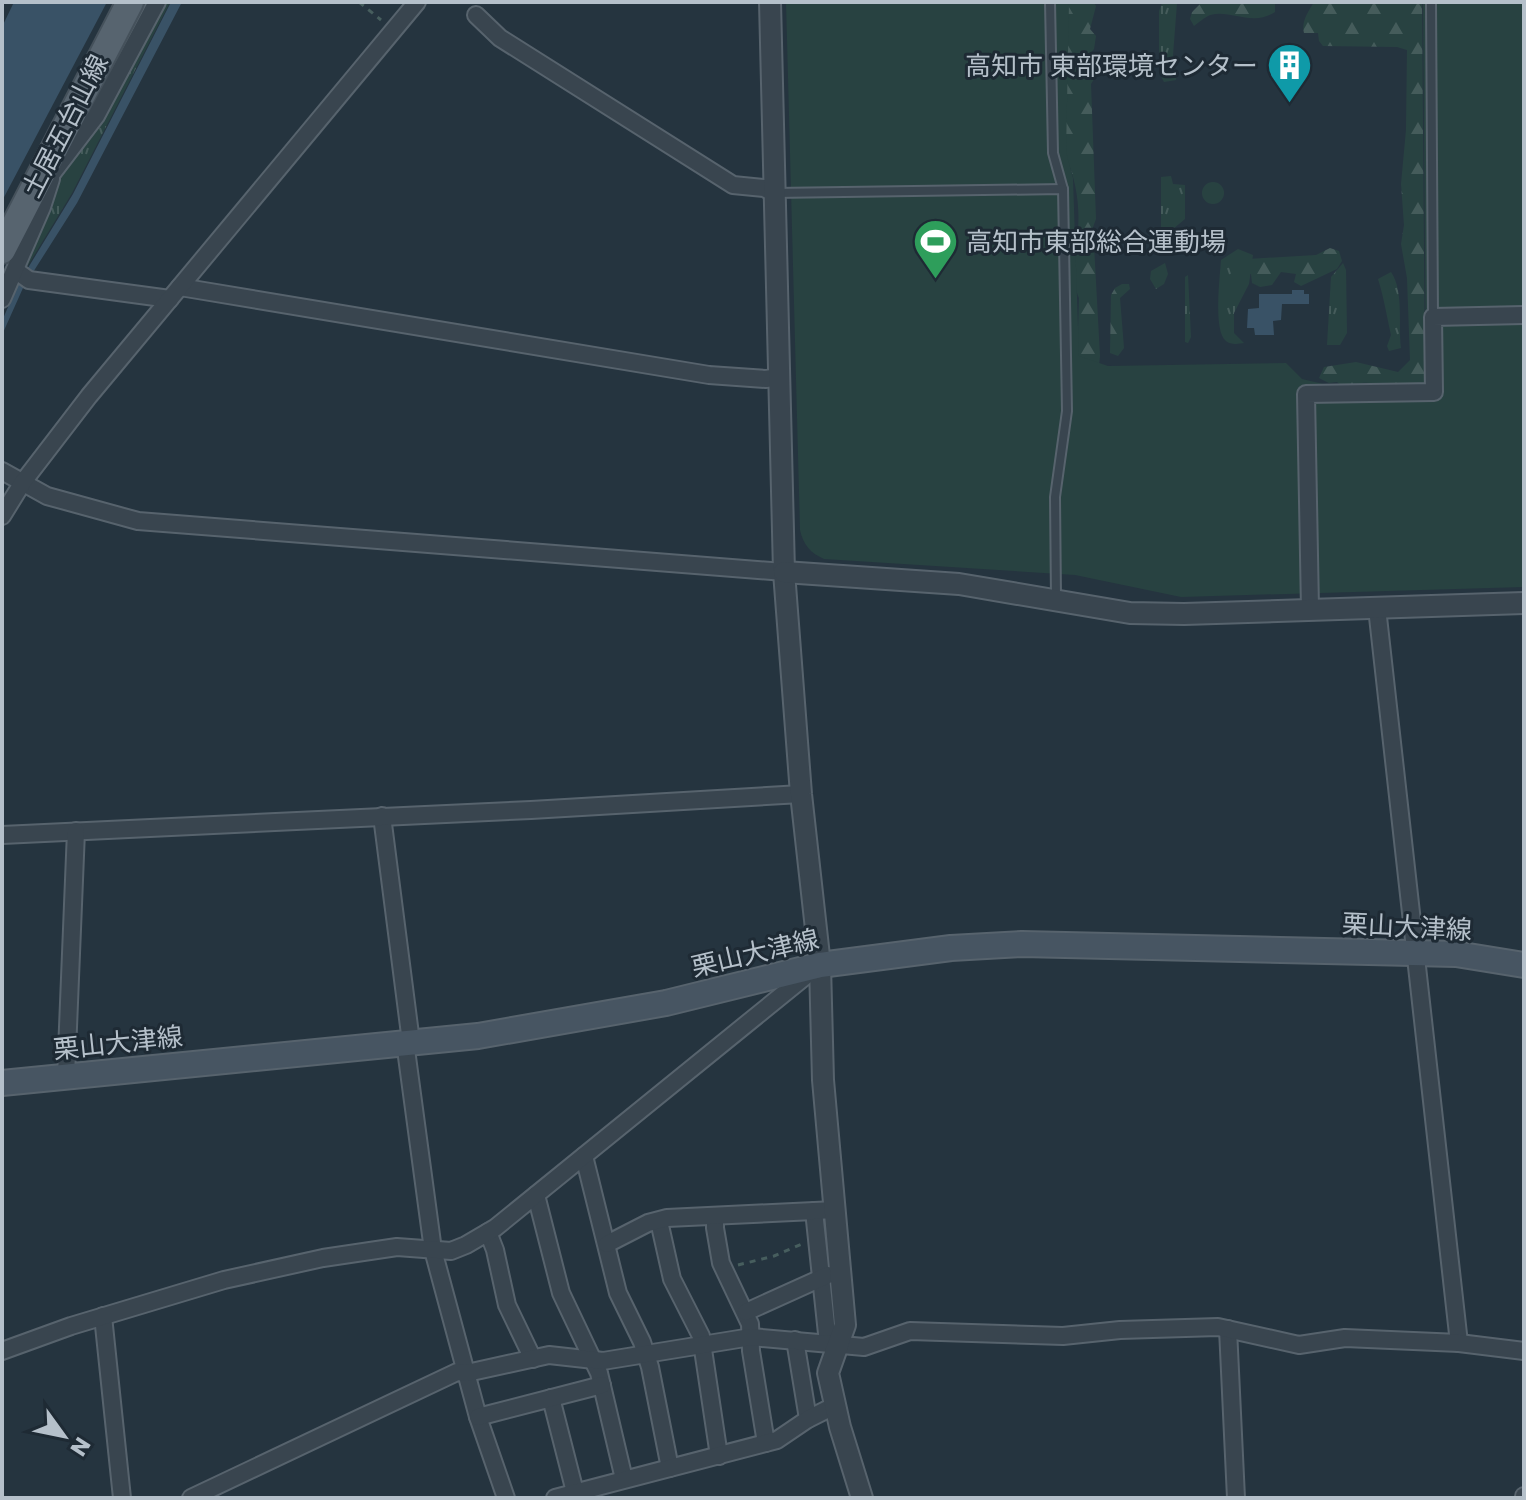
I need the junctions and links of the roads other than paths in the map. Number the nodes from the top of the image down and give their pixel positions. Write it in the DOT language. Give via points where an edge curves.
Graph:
graph roads {
  1 [pos="130,2"];
  2 [pos="157,2"];
  3 [pos="417,2"];
  4 [pos="770,2"];
  5 [pos="1050,2"];
  6 [pos="1431,2"];
  7 [pos="476,15"];
  8 [pos="46,173"];
  9 [pos="765,189"];
  10 [pos="1063,189"];
  11 [pos="8,260"];
  12 [pos="175,293"];
  13 [pos="2,299"];
  14 [pos="1524,315"];
  15 [pos="1433,317"];
  16 [pos="778,377"];
  17 [pos="2,471"];
  18 [pos="23,482"];
  19 [pos="2,516"];
  20 [pos="784,572"];
  21 [pos="1056,600"];
  22 [pos="1524,603"];
  23 [pos="1377,608"];
  24 [pos="1310,609"];
  25 [pos="801,794"];
  26 [pos="382,816"];
  27 [pos="76,831"];
  28 [pos="2,835"];
  29 [pos="1417,953"];
  30 [pos="820,965"];
  31 [pos="1524,965"];
  32 [pos="408,1042"];
  33 [pos="66,1076"];
  34 [pos="2,1083"];
  35 [pos="584,1156"];
  36 [pos="536,1195"];
  37 [pos="835,1210"];
  38 [pos="814,1211"];
  39 [pos="715,1216"];
  40 [pos="659,1221"];
  41 [pos="488,1232"];
  42 [pos="607,1244"];
  43 [pos="433,1250"];
  44 [pos="831,1275"];
  45 [pos="746,1312"];
  46 [pos="103,1316"];
  47 [pos="1228,1329"];
  48 [pos="751,1337"];
  49 [pos="795,1340"];
  50 [pos="1459,1343"];
  51 [pos="834,1344"];
  52 [pos="702,1345"];
  53 [pos="2,1351"];
  54 [pos="1524,1351"];
  55 [pos="646,1356"];
  56 [pos="533,1359"];
  57 [pos="593,1359"];
  58 [pos="467,1373"];
  59 [pos="602,1385"];
  60 [pos="551,1398"];
  61 [pos="834,1406"];
  62 [pos="478,1417"];
  63 [pos="808,1419"];
  64 [pos="766,1443"];
  65 [pos="719,1456"];
  66 [pos="670,1468"];
  67 [pos="624,1479"];
  68 [pos="575,1492"];
  69 [pos="122,1498"];
  70 [pos="191,1498"];
  71 [pos="506,1498"];
  72 [pos="555,1498"];
  73 [pos="862,1498"];
  74 [pos="1236,1498"];
  1 -- 8 [label="main road, 土居五台山線"];
  2 -- 8 [label="street" via="96,116"];
  3 -- 12 [label="street"];
  4 -- 9 [label="street"];
  5 -- 10 [label="lane" via="1053,153"];
  6 -- 15 [label="lane"];
  7 -- 9 [label="street" via="500,38 733,185"];
  8 -- 11 [label="main road, 土居五台山線"];
  9 -- 10 [label="lane"];
  9 -- 16 [label="street"];
  10 -- 21 [label="lane" via="1067,411 1055,497"];
  11 -- 12 [label="street" via="29,280"];
  11 -- 13 [label="street"];
  12 -- 16 [label="street" via="709,375"];
  12 -- 18 [label="street"];
  14 -- 15 [label="street"];
  15 -- 24 [label="street" via="1434,392 1306,394"];
  16 -- 20 [label="street"];
  17 -- 18 [label="street"];
  18 -- 19 [label="street"];
  18 -- 20 [label="street" via="47,496 138,521"];
  20 -- 21 [label="street" via="959,584"];
  20 -- 25 [label="street"];
  21 -- 24 [label="street" via="1130,613"];
  22 -- 23 [label="street"];
  23 -- 24 [label="street"];
  23 -- 29 [label="street"];
  25 -- 26 [label="street"];
  25 -- 30 [label="street"];
  26 -- 27 [label="street"];
  26 -- 32 [label="street"];
  27 -- 28 [label="street"];
  27 -- 33 [label="street"];
  29 -- 30 [label="main road, 栗山大津線" via="1022,944"];
  29 -- 31 [label="main road, 栗山大津線"];
  29 -- 50 [label="street"];
  30 -- 32 [label="main road, 栗山大津線" via="666,1003 478,1036"];
  30 -- 35 [label="street"];
  30 -- 37 [label="street" via="823,1080"];
  32 -- 33 [label="main road, 栗山大津線"];
  32 -- 43 [label="street"];
  33 -- 34 [label="main road, 栗山大津線"];
  35 -- 36 [label="street"];
  35 -- 42 [label="street"];
  36 -- 41 [label="street"];
  36 -- 57 [label="street" via="561,1293"];
  37 -- 38 [label="street"];
  37 -- 44 [label="street"];
  38 -- 39 [label="street"];
  38 -- 44 [label="street" via="816,1235"];
  39 -- 40 [label="street"];
  39 -- 45 [label="street" via="724,1269"];
  40 -- 42 [label="street"];
  40 -- 52 [label="street" via="672,1279"];
  41 -- 43 [label="street" via="451,1251"];
  41 -- 56 [label="street" via="507,1305"];
  42 -- 55 [label="street" via="618,1293"];
  43 -- 46 [label="street" via="397,1247 323,1258"];
  43 -- 58 [label="street"];
  44 -- 45 [label="street"];
  44 -- 51 [label="street" via="845,1325"];
  45 -- 48 [label="street"];
  46 -- 53 [label="street"];
  46 -- 69 [label="street"];
  47 -- 50 [label="street" via="1299,1345 1345,1338"];
  47 -- 51 [label="street" via="1063,1336 910,1331 864,1347"];
  47 -- 74 [label="street"];
  48 -- 49 [label="street"];
  48 -- 52 [label="street"];
  48 -- 64 [label="street"];
  49 -- 51 [label="street"];
  49 -- 63 [label="street"];
  50 -- 54 [label="street"];
  51 -- 61 [label="street" via="828,1373"];
  52 -- 55 [label="street"];
  52 -- 65 [label="street"];
  55 -- 57 [label="street"];
  55 -- 66 [label="street"];
  56 -- 57 [label="street"];
  56 -- 58 [label="street"];
  57 -- 59 [label="street"];
  58 -- 62 [label="street"];
  58 -- 70 [label="street" via="457,1372"];
  59 -- 60 [label="street"];
  59 -- 67 [label="street"];
  60 -- 62 [label="street"];
  60 -- 68 [label="street"];
  61 -- 63 [label="street"];
  61 -- 73 [label="street"];
  62 -- 71 [label="street"];
  63 -- 64 [label="street"];
  64 -- 65 [label="street"];
  65 -- 66 [label="street"];
  66 -- 67 [label="street"];
  67 -- 68 [label="street"];
  68 -- 72 [label="street"];
}
